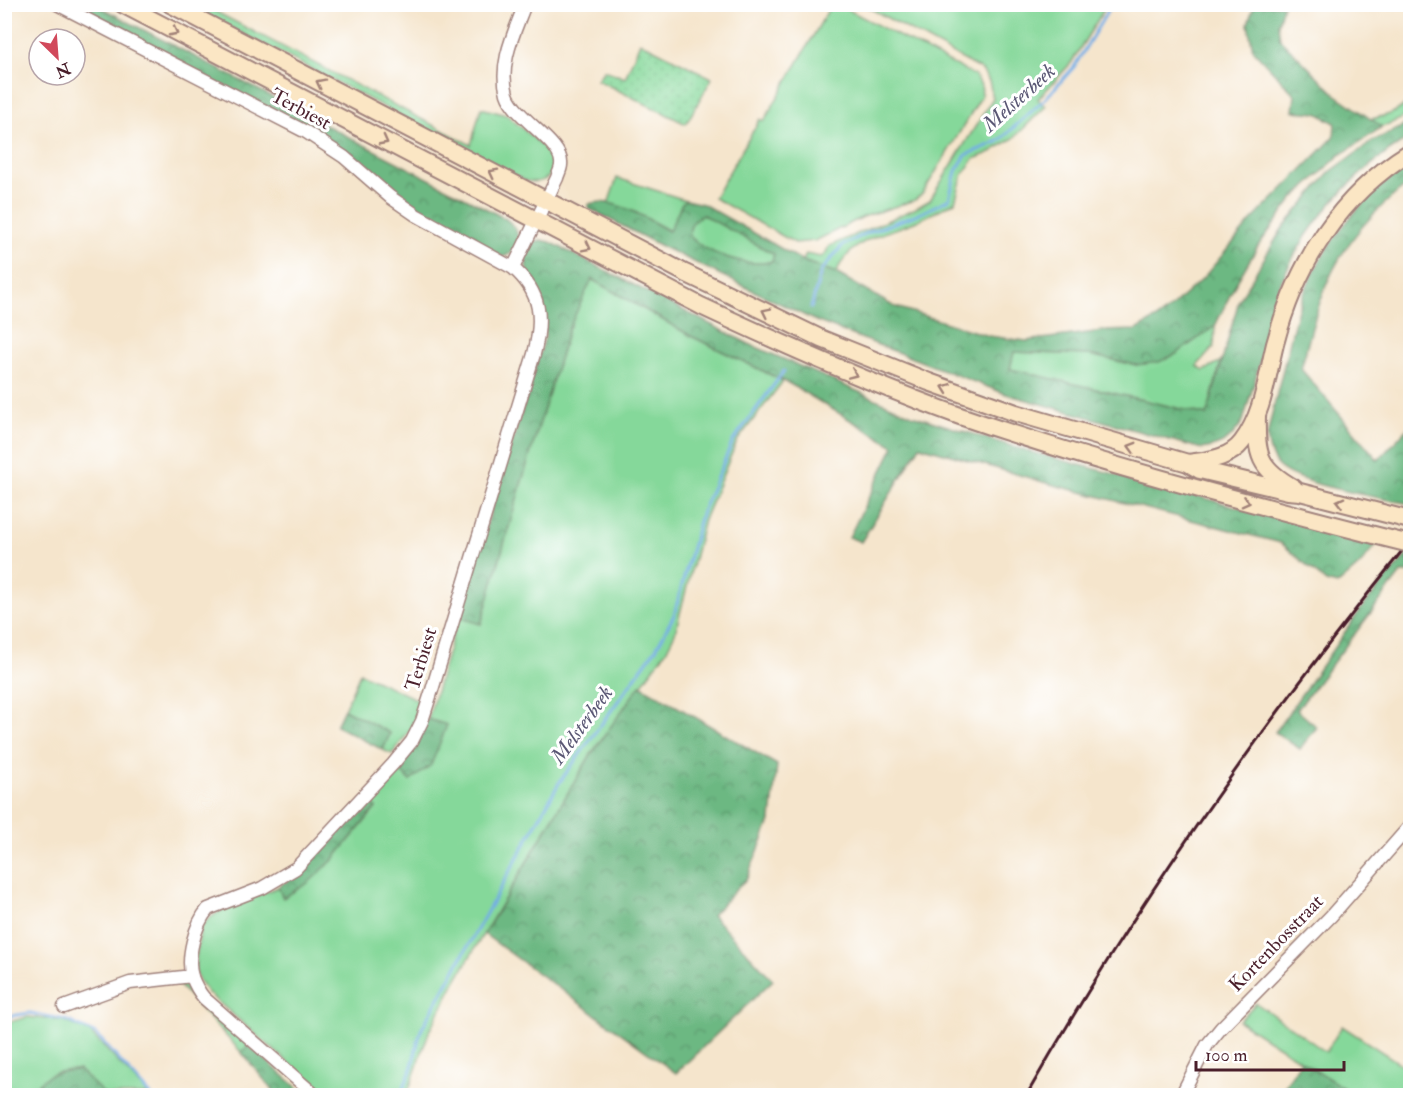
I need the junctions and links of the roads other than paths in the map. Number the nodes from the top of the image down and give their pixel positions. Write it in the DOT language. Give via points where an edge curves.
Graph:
graph roads {
  1 [pos="57,4"];
  2 [pos="122,4"];
  3 [pos="170,4"];
  4 [pos="525,4"];
  5 [pos="1410,152"];
  6 [pos="545,200"];
  7 [pos="535,220"];
  8 [pos="513,268"];
  9 [pos="1258,412"];
  10 [pos="1188,463"];
  11 [pos="1300,492"];
  12 [pos="1410,520"];
  13 [pos="1410,544"];
  14 [pos="1410,826"];
  15 [pos="192,976"];
  16 [pos="64,1007"];
  17 [pos="316,1095"];
  18 [pos="1181,1095"];
  1 -- 8 [label="street, Terbiest" via="315,138 416,215"];
  2 -- 7 [label="main road, one-way"];
  6 -- 3 [label="main road, one-way"];
  4 -- 6 [label="street" via="509,48 505,84 518,113 559,154 557,178"];
  5 -- 9 [label="main road" via="1357,194 1317,242 1286,307"];
  6 -- 7 [label="street"];
  10 -- 6 [label="main road, one-way" via="1016,413 822,339"];
  7 -- 8 [label="street"];
  7 -- 13 [label="main road, one-way, bridge" via="700,306 897,392 1034,441 1205,491"];
  8 -- 15 [label="street, Terbiest" via="536,299 540,330 422,721 393,764 296,868 262,888 208,909 197,928 191,956"];
  9 -- 10 [label="main road" via="1234,450 1214,460"];
  9 -- 11 [label="main road" via="1260,457 1273,474"];
  10 -- 11 [label="main road" via="1200,470"];
  12 -- 11 [label="main road, one-way"];
  14 -- 18 [label="street, Kortenbosstraat" via="1331,916 1221,1028 1207,1045"];
  15 -- 16 [label="street" via="130,983"];
  15 -- 17 [label="street" via="204,998"];
}
